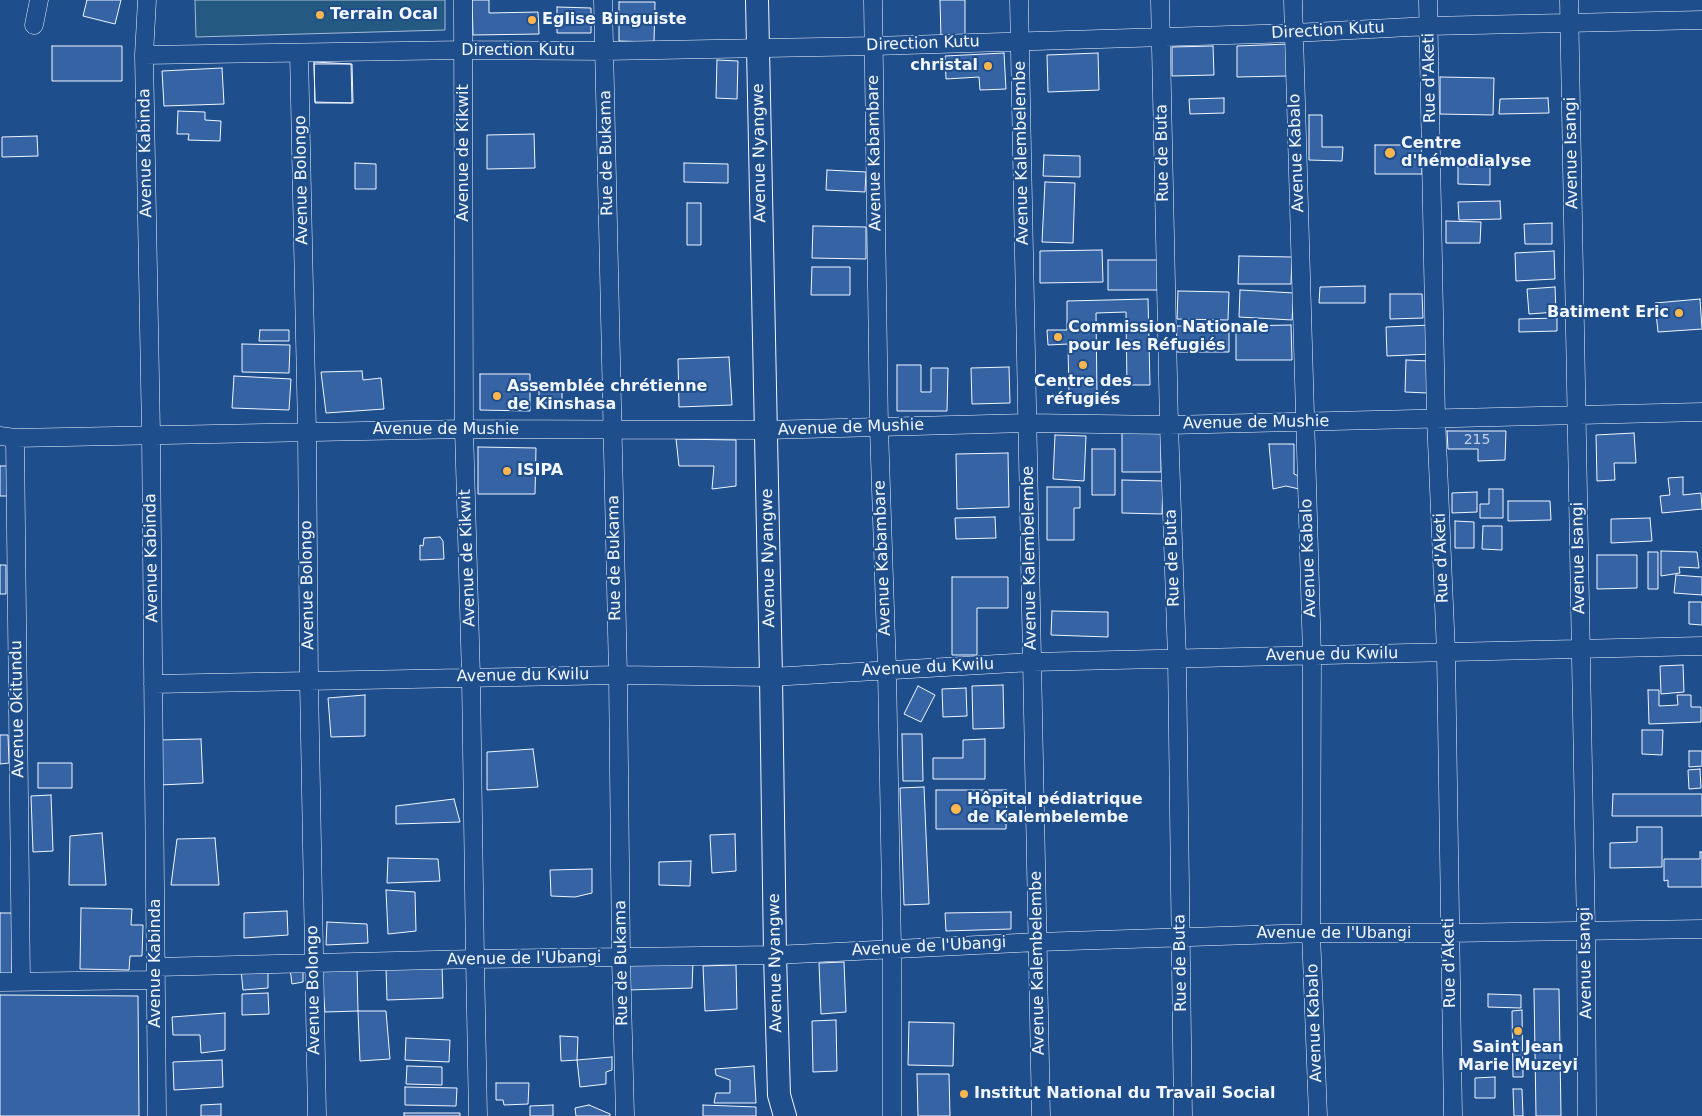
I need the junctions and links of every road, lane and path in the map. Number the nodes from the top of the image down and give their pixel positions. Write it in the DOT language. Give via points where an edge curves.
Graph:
graph roads {
  1 [pos="39,0"];
  2 [pos="147,0"];
  3 [pos="463,0"];
  4 [pos="603,0"];
  5 [pos="757,0"];
  6 [pos="873,0"];
  7 [pos="1019,0"];
  8 [pos="1160,0"];
  9 [pos="1293,0"];
  10 [pos="1428,0"];
  11 [pos="1569,0"];
  12 [pos="1702,20"];
  13 [pos="1569,22"];
  14 [pos="34,25"];
  15 [pos="1429,26"];
  16 [pos="1294,33"];
  17 [pos="1161,37"];
  18 [pos="1020,41"];
  19 [pos="874,46"];
  20 [pos="758,48"];
  21 [pos="464,50"];
  22 [pos="605,51"];
  23 [pos="299,54"];
  24 [pos="144,55"];
  25 [pos="1702,412"];
  26 [pos="1577,415"];
  27 [pos="1436,418"];
  28 [pos="1305,422"];
  29 [pos="1027,423"];
  30 [pos="1169,425"];
  31 [pos="880,428"];
  32 [pos="464,430"];
  33 [pos="612,430"];
  34 [pos="766,430"];
  35 [pos="307,431"];
  36 [pos="151,434"];
  37 [pos="8,437"];
  38 [pos="1702,646"];
  39 [pos="1579,650"];
  40 [pos="1446,652"];
  41 [pos="1312,656"];
  42 [pos="1177,658"];
  43 [pos="1032,662"];
  44 [pos="887,670"];
  45 [pos="618,675"];
  46 [pos="471,677"];
  47 [pos="772,677"];
  48 [pos="309,682"];
  49 [pos="154,684"];
  50 [pos="1702,930"];
  51 [pos="1586,932"];
  52 [pos="1312,933"];
  53 [pos="1449,933"];
  54 [pos="1181,937"];
  55 [pos="1038,942"];
  56 [pos="892,948"];
  57 [pos="775,955"];
  58 [pos="621,958"];
  59 [pos="475,959"];
  60 [pos="314,963"];
  61 [pos="155,973"];
  62 [pos="21,981"];
  63 [pos="0,982"];
  64 [pos="158,1116"];
  65 [pos="317,1116"];
  66 [pos="478,1116"];
  67 [pos="625,1116"];
  68 [pos="785,1116"];
  69 [pos="892,1116"];
  70 [pos="1041,1116"];
  71 [pos="1183,1116"];
  72 [pos="1318,1116"];
  73 [pos="1453,1116"];
  74 [pos="1587,1116"];
  1 -- 14 [label="street"];
  2 -- 24 [label="street, Avenue Kabinda"];
  3 -- 21 [label="street, Avenue de Kikwit"];
  4 -- 22 [label="street, Rue de Bukama"];
  5 -- 20 [label="main road, Avenue Nyangwe"];
  6 -- 19 [label="street, Avenue Kabambare"];
  7 -- 18 [label="street, Avenue Kalembelembe"];
  8 -- 17 [label="street, Rue de Buta"];
  9 -- 16 [label="street, Avenue Kabalo"];
  10 -- 15 [label="street, Rue d'Aketi"];
  11 -- 13 [label="street, Avenue Isangi"];
  12 -- 13 [label="street, Direction Kutu"];
  13 -- 15 [label="street, Direction Kutu"];
  13 -- 26 [label="street, Avenue Isangi"];
  15 -- 16 [label="street, Direction Kutu"];
  15 -- 27 [label="street, Rue d'Aketi"];
  16 -- 17 [label="street, Direction Kutu"];
  16 -- 28 [label="street, Avenue Kabalo"];
  17 -- 18 [label="street, Direction Kutu"];
  17 -- 30 [label="street, Rue de Buta"];
  18 -- 19 [label="street, Direction Kutu"];
  18 -- 29 [label="street, Avenue Kalembelembe"];
  19 -- 20 [label="street, Direction Kutu"];
  19 -- 31 [label="street, Avenue Kabambare"];
  20 -- 22 [label="street, Direction Kutu"];
  20 -- 34 [label="main road, Avenue Nyangwe"];
  21 -- 22 [label="street, Direction Kutu"];
  21 -- 23 [label="street, Direction Kutu"];
  21 -- 32 [label="street, Avenue de Kikwit"];
  22 -- 33 [label="street, Rue de Bukama"];
  23 -- 24 [label="street, Direction Kutu"];
  23 -- 35 [label="street, Avenue Bolongo"];
  24 -- 36 [label="street, Avenue Kabinda"];
  25 -- 26 [label="street, Avenue de Mushie"];
  26 -- 27 [label="street, Avenue de Mushie"];
  26 -- 39 [label="street, Avenue Isangi"];
  27 -- 28 [label="street, Avenue de Mushie"];
  27 -- 40 [label="street, Rue d'Aketi"];
  28 -- 30 [label="street, Avenue de Mushie"];
  28 -- 41 [label="street, Avenue Kabalo"];
  29 -- 30 [label="street, Avenue de Mushie"];
  29 -- 31 [label="street, Avenue de Mushie"];
  29 -- 43 [label="street, Avenue Kalembelembe"];
  30 -- 42 [label="street, Rue de Buta"];
  31 -- 34 [label="street, Avenue de Mushie"];
  31 -- 44 [label="street, Avenue Kabambare"];
  32 -- 33 [label="street, Avenue de Mushie"];
  32 -- 35 [label="street, Avenue de Mushie"];
  32 -- 46 [label="street, Avenue de Kikwit"];
  33 -- 34 [label="street, Avenue de Mushie"];
  33 -- 45 [label="street, Rue de Bukama"];
  34 -- 47 [label="main road, Avenue Nyangwe"];
  35 -- 36 [label="street, Avenue de Mushie"];
  35 -- 48 [label="street, Avenue Bolongo"];
  36 -- 37 [label="street, Avenue de Mushie"];
  36 -- 49 [label="street, Avenue Kabinda"];
  37 -- 62 [label="street, Avenue Okitundu"];
  38 -- 39 [label="street, Avenue du Kwilu"];
  39 -- 40 [label="street, Avenue du Kwilu"];
  39 -- 51 [label="street, Avenue Isangi"];
  40 -- 41 [label="street, Avenue du Kwilu"];
  40 -- 53 [label="street, Rue d'Aketi"];
  41 -- 42 [label="street, Avenue du Kwilu"];
  41 -- 52 [label="street, Avenue Kabalo"];
  42 -- 43 [label="street, Avenue du Kwilu"];
  42 -- 54 [label="street, Rue de Buta"];
  43 -- 44 [label="street, Avenue du Kwilu"];
  43 -- 55 [label="street, Avenue Kalembelembe"];
  44 -- 47 [label="street, Avenue du Kwilu"];
  44 -- 56 [label="street, Avenue Kabambare"];
  45 -- 46 [label="street, Avenue du Kwilu"];
  45 -- 47 [label="street, Avenue du Kwilu"];
  45 -- 58 [label="street, Rue de Bukama"];
  46 -- 48 [label="street, Avenue du Kwilu"];
  46 -- 59 [label="street, Avenue de Kikwit"];
  47 -- 57 [label="main road, Avenue Nyangwe"];
  48 -- 49 [label="street, Avenue du Kwilu"];
  48 -- 60 [label="street, Avenue Bolongo"];
  49 -- 61 [label="street, Avenue Kabinda"];
  50 -- 51 [label="street, Avenue de l'Ubangi"];
  51 -- 53 [label="street, Avenue de l'Ubangi"];
  51 -- 74 [label="street, Avenue Isangi"];
  52 -- 53 [label="street, Avenue de l'Ubangi"];
  52 -- 54 [label="street, Avenue de l'Ubangi"];
  52 -- 72 [label="street, Avenue Kabalo"];
  53 -- 73 [label="street, Rue d'Aketi"];
  54 -- 55 [label="street, Avenue de l'Ubangi"];
  54 -- 71 [label="street, Rue de Buta"];
  55 -- 56 [label="street, Avenue de l'Ubangi"];
  55 -- 70 [label="street, Avenue Kalembelembe"];
  56 -- 57 [label="street, Avenue de l'Ubangi"];
  56 -- 69 [label="street, Avenue Kabambare"];
  57 -- 58 [label="street, Avenue de l'Ubangi"];
  57 -- 68 [label="main road, Avenue Nyangwe" via="779,1095"];
  58 -- 59 [label="street, Avenue de l'Ubangi"];
  58 -- 67 [label="street, Rue de Bukama"];
  59 -- 60 [label="street, Avenue de l'Ubangi"];
  59 -- 66 [label="street, Avenue de Kikwit"];
  60 -- 61 [label="street, Avenue de l'Ubangi"];
  60 -- 65 [label="street, Avenue Bolongo"];
  61 -- 62 [label="street, Avenue de l'Ubangi"];
  61 -- 64 [label="street, Avenue Kabinda"];
  62 -- 63 [label="street, Avenue de l'Ubangi"];
}
